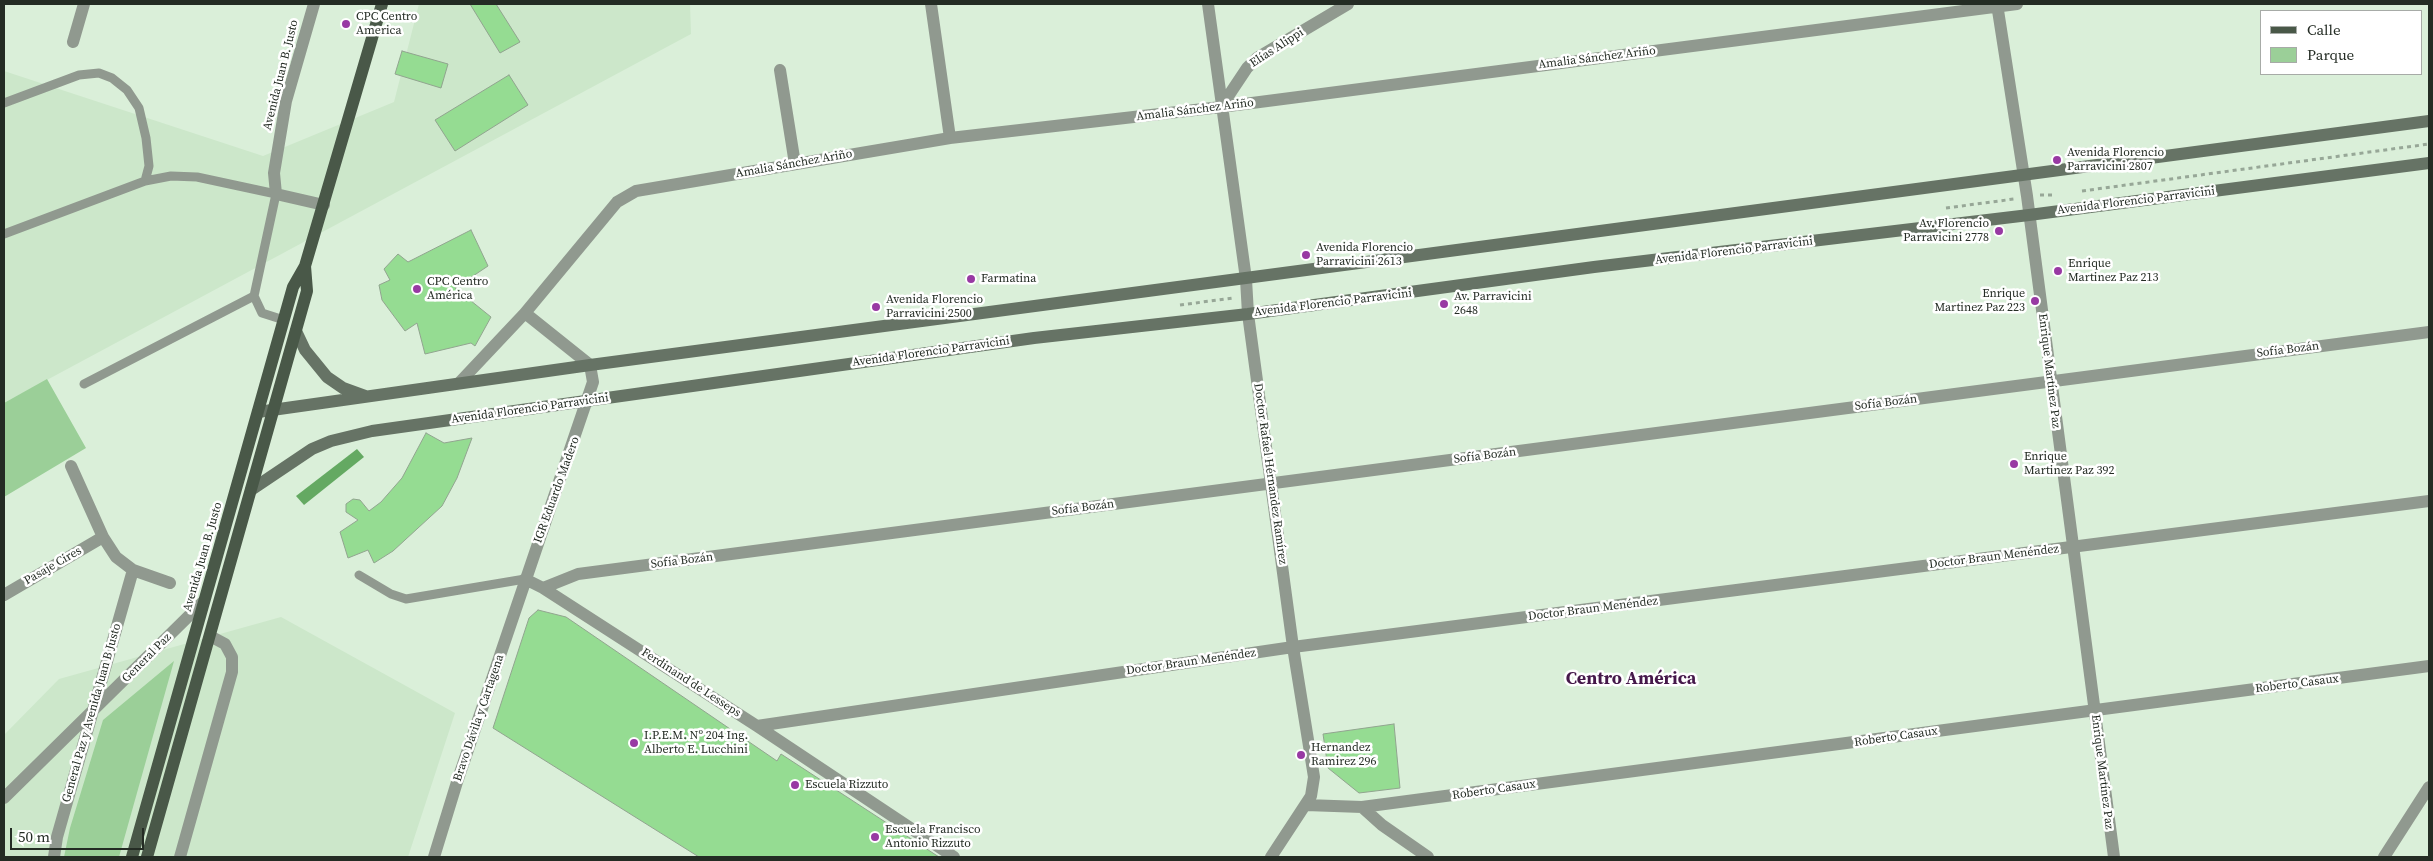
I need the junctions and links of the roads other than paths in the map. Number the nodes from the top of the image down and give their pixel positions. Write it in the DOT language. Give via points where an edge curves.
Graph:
graph roads {
  1 [pos="84,4"];
  2 [pos="314,4"];
  3 [pos="382,4"];
  4 [pos="931,4"];
  5 [pos="1208,4"];
  6 [pos="1348,4"];
  7 [pos="2017,4"];
  8 [pos="1998,5"];
  9 [pos="73,42"];
  10 [pos="780,70"];
  11 [pos="4,104"];
  12 [pos="1221,107"];
  13 [pos="2429,121"];
  14 [pos="950,138"];
  15 [pos="2429,163"];
  16 [pos="795,164"];
  17 [pos="2024,174"];
  18 [pos="145,181"];
  19 [pos="276,194"];
  20 [pos="324,205"];
  21 [pos="2029,215"];
  22 [pos="4,234"];
  23 [pos="306,266"];
  24 [pos="1246,279"];
  25 [pos="254,296"];
  26 [pos="525,313"];
  27 [pos="1248,314"];
  28 [pos="284,320"];
  29 [pos="296,331"];
  30 [pos="2429,332"];
  31 [pos="590,365"];
  32 [pos="2051,381"];
  33 [pos="459,383"];
  34 [pos="84,384"];
  35 [pos="367,397"];
  36 [pos="588,401"];
  37 [pos="274,410"];
  38 [pos="258,412"];
  39 [pos="71,466"];
  40 [pos="1272,484"];
  41 [pos="251,490"];
  42 [pos="2429,501"];
  43 [pos="103,537"];
  44 [pos="2071,547"];
  45 [pos="133,570"];
  46 [pos="358,575"];
  47 [pos="525,579"];
  48 [pos="170,582"];
  49 [pos="543,588"];
  50 [pos="4,595"];
  51 [pos="204,601"];
  52 [pos="210,636"];
  53 [pos="1293,647"];
  54 [pos="2429,666"];
  55 [pos="2094,710"];
  56 [pos="92,713"];
  57 [pos="757,726"];
  58 [pos="2429,788"];
  59 [pos="4,798"];
  60 [pos="1306,805"];
  61 [pos="1362,807"];
  62 [pos="2390,855"];
  63 [pos="54,857"];
  64 [pos="132,857"];
  65 [pos="147,857"];
  66 [pos="180,857"];
  67 [pos="434,857"];
  68 [pos="954,857"];
  69 [pos="1271,857"];
  70 [pos="1428,857"];
  71 [pos="2114,857"];
  1 -- 9 [label="street"];
  2 -- 19 [label="street, Avenida Juan B. Justo" via="286,101 274,173"];
  3 -- 20 [label="main road, Avenida Juan B. Justo"];
  4 -- 14 [label="street"];
  5 -- 12 [label="street, Doctor Rafael Hérnandez Ramírez"];
  6 -- 12 [label="street, Elías Alippi" via="1258,58 1247,68"];
  7 -- 8 [label="street, Amalia Sánchez Ariño"];
  8 -- 12 [label="street, Amalia Sánchez Ariño"];
  8 -- 17 [label="street, Enrique Martínez Paz"];
  10 -- 16 [label="street"];
  11 -- 18 [label="lane" via="79,75 99,73 112,78 128,90 139,108 146,138 148,166"];
  12 -- 14 [label="street, Amalia Sánchez Ariño"];
  12 -- 24 [label="street, Doctor Rafael Hérnandez Ramírez"];
  13 -- 17 [label="main road"];
  14 -- 16 [label="street, Amalia Sánchez Ariño"];
  15 -- 21 [label="main road, Avenida Florencio Parravicini"];
  16 -- 26 [label="street, Amalia Sánchez Ariño" via="636,191 624,196"];
  17 -- 21 [label="street, Enrique Martínez Paz"];
  17 -- 24 [label="main road"];
  18 -- 19 [label="lane" via="171,176 197,177"];
  18 -- 22 [label="lane"];
  19 -- 20 [label="street"];
  19 -- 25 [label="lane"];
  20 -- 23 [label="main road, Avenida Juan B. Justo"];
  21 -- 27 [label="main road, Avenida Florencio Parravicini" via="1594,267"];
  21 -- 32 [label="street, Enrique Martínez Paz"];
  23 -- 28 [label="main road, Avenida Juan B. Justo" via="293,287"];
  23 -- 29 [label="main road, Avenida Juan B. Justo" via="307,291"];
  24 -- 27 [label="street, Doctor Rafael Hérnandez Ramírez"];
  24 -- 31 [label="main road"];
  25 -- 28 [label="lane" via="262,313"];
  25 -- 34 [label="lane"];
  26 -- 31 [label="street"];
  26 -- 33 [label="street, Amalia Sánchez Ariño"];
  27 -- 36 [label="main road, Avenida Florencio Parravicini" via="1015,341"];
  27 -- 40 [label="street, Doctor Rafael Hérnandez Ramírez"];
  28 -- 38 [label="main road, Avenida Juan B. Justo"];
  29 -- 35 [label="main road" via="305,350 327,377 342,388"];
  29 -- 37 [label="main road, Avenida Juan B. Justo"];
  30 -- 32 [label="street, Sofía Bozán"];
  31 -- 33 [label="main road"];
  31 -- 36 [label="street, IGR Eduardo Madero" via="593,382"];
  32 -- 40 [label="street, Sofía Bozán"];
  32 -- 44 [label="street, Enrique Martínez Paz"];
  33 -- 35 [label="main road"];
  35 -- 37 [label="main road"];
  36 -- 41 [label="main road, Avenida Florencio Parravicini" via="352,436 312,450"];
  36 -- 47 [label="street, IGR Eduardo Madero"];
  37 -- 38 [label="main road"];
  37 -- 41 [label="main road, Avenida Juan B. Justo"];
  38 -- 51 [label="main road, Avenida Juan B. Justo"];
  39 -- 43 [label="street"];
  40 -- 49 [label="street, Sofía Bozán" via="578,574"];
  40 -- 53 [label="street, Doctor Rafael Hérnandez Ramírez"];
  41 -- 52 [label="main road, Avenida Juan B. Justo"];
  42 -- 44 [label="street, Doctor Braun Menéndez"];
  43 -- 45 [label="street" via="116,556"];
  43 -- 50 [label="street, Pasaje Cires"];
  44 -- 53 [label="street, Doctor Braun Menéndez"];
  44 -- 55 [label="street, Enrique Martínez Paz"];
  45 -- 48 [label="street"];
  45 -- 56 [label="street, General Paz y Avenida Juan B Justo"];
  46 -- 47 [label="lane" via="406,599"];
  47 -- 49 [label="street, Ferdinand de Lesseps"];
  47 -- 67 [label="street, Bravo Dávila y Cartagena"];
  49 -- 57 [label="street, Ferdinand de Lesseps"];
  51 -- 56 [label="street, General Paz"];
  51 -- 64 [label="main road, Avenida Juan B. Justo"];
  52 -- 65 [label="main road, Avenida Juan B. Justo"];
  52 -- 66 [label="street" via="225,644 232,657 232,672"];
  53 -- 57 [label="street, Doctor Braun Menéndez"];
  53 -- 60 [label="street, Doctor Rafael Hérnandez Ramírez" via="1314,777"];
  54 -- 55 [label="street, Roberto Casaux"];
  55 -- 61 [label="street, Roberto Casaux"];
  55 -- 71 [label="street, Enrique Martínez Paz"];
  56 -- 59 [label="street, General Paz"];
  56 -- 63 [label="street, General Paz y Avenida Juan B Justo"];
  57 -- 68 [label="street, Ferdinand de Lesseps"];
  58 -- 62 [label="street"];
  60 -- 61 [label="street"];
  60 -- 69 [label="street, Doctor Rafael Hérnandez Ramírez"];
  61 -- 70 [label="street"];
}
